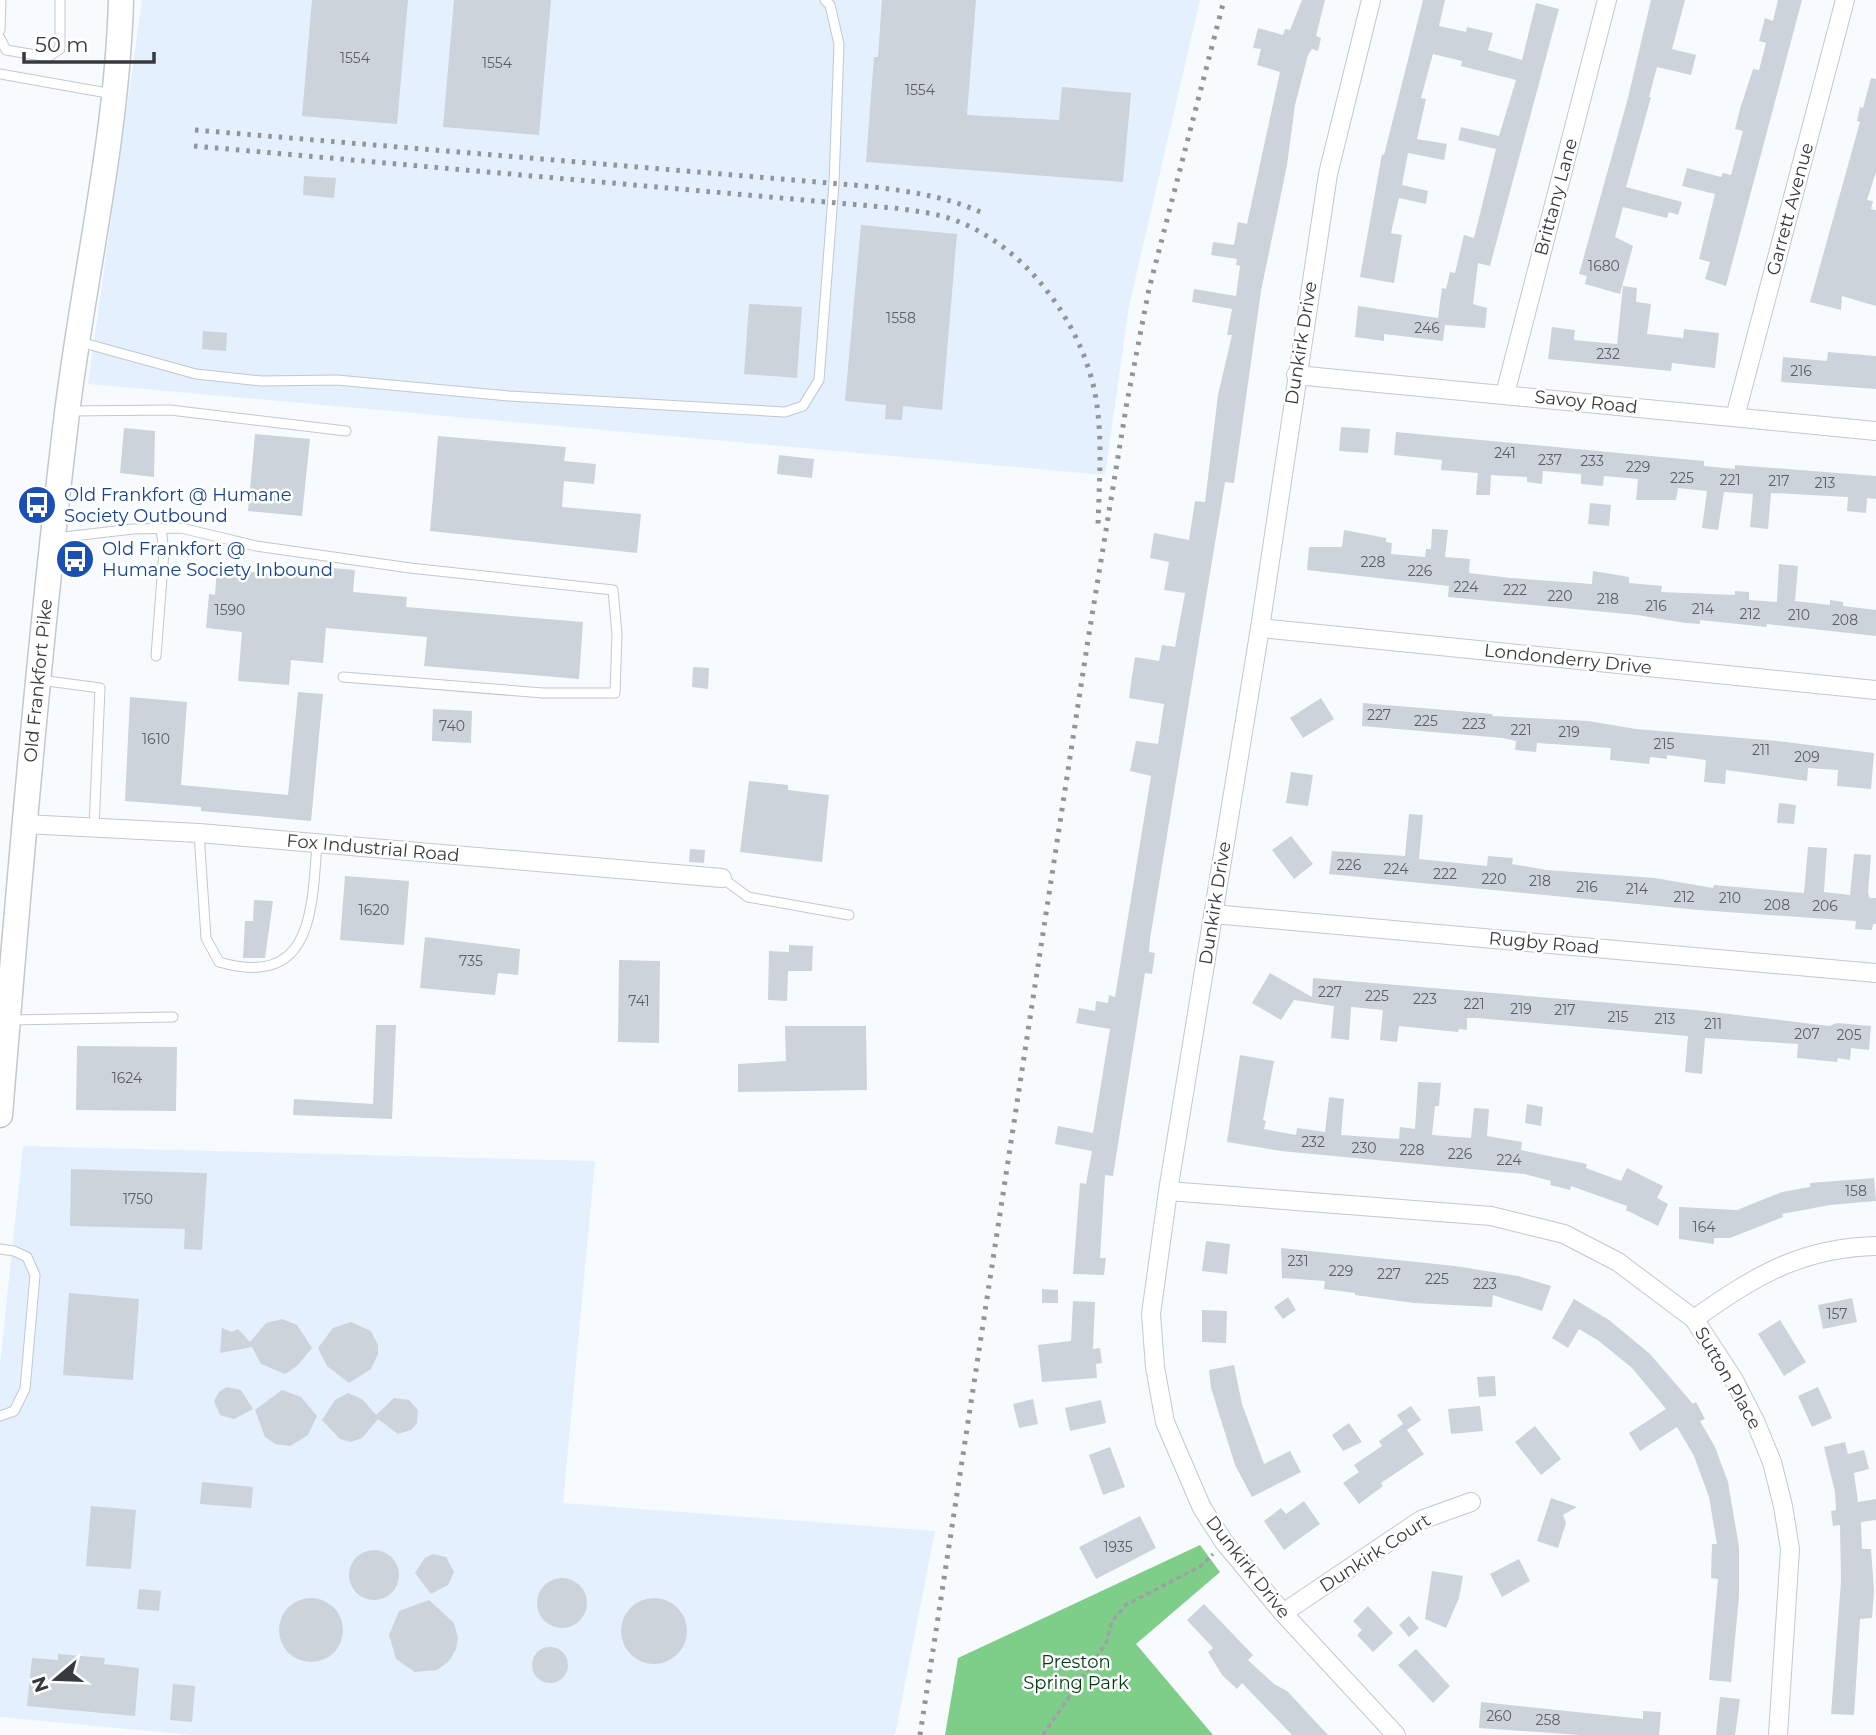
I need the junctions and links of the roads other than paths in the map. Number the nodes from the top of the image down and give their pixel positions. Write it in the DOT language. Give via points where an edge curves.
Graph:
graph roads {
  1 [pos="1,0"];
  2 [pos="60,0"];
  3 [pos="121,0"];
  4 [pos="825,0"];
  5 [pos="1371,0"];
  6 [pos="1607,0"];
  7 [pos="1844,0"];
  8 [pos="0,30"];
  9 [pos="0,38"];
  10 [pos="0,74"];
  11 [pos="115,95"];
  12 [pos="78,342"];
  13 [pos="1296,375"];
  14 [pos="1505,394"];
  15 [pos="67,411"];
  16 [pos="1735,417"];
  17 [pos="346,431"];
  18 [pos="1876,431"];
  19 [pos="161,529"];
  20 [pos="53,538"];
  21 [pos="1261,628"];
  22 [pos="156,656"];
  23 [pos="342,677"];
  24 [pos="40,680"];
  25 [pos="1876,690"];
  26 [pos="24,824"];
  27 [pos="94,828"];
  28 [pos="200,833"];
  29 [pos="317,843"];
  30 [pos="722,878"];
  31 [pos="1213,914"];
  32 [pos="849,915"];
  33 [pos="1876,973"];
  34 [pos="173,1017"];
  35 [pos="8,1020"];
  36 [pos="2,1064"];
  37 [pos="0,1115"];
  38 [pos="1168,1191"];
  39 [pos="1876,1246"];
  40 [pos="0,1249"];
  41 [pos="1695,1320"];
  42 [pos="0,1416"];
  43 [pos="1471,1502"];
  44 [pos="1283,1613"];
  45 [pos="1396,1735"];
  46 [pos="1777,1735"];
  1 -- 8 [label="lane"];
  2 -- 9 [label="lane" via="60,49 48,57 6,50"];
  3 -- 11 [label="main road, Old Frankfort Pike"];
  4 -- 12 [label="lane" via="839,44 834,183 819,380 803,407 785,412 509,396 337,380 261,381 196,374"];
  5 -- 13 [label="street, Dunkirk Drive" via="1328,174"];
  6 -- 14 [label="street, Brittany Lane"];
  7 -- 16 [label="street, Garrett Avenue"];
  10 -- 11 [label="lane"];
  11 -- 12 [label="main road, Old Frankfort Pike"];
  12 -- 15 [label="main road, Old Frankfort Pike"];
  13 -- 14 [label="street, Savoy Road"];
  13 -- 21 [label="street, Dunkirk Drive"];
  14 -- 16 [label="street, Savoy Road"];
  15 -- 17 [label="lane" via="170,410"];
  15 -- 20 [label="main road, Old Frankfort Pike"];
  16 -- 18 [label="street, Savoy Road"];
  19 -- 20 [label="lane"];
  19 -- 22 [label="lane" via="164,551"];
  19 -- 23 [label="lane" via="181,528 257,546 397,566 613,590 615,693"];
  20 -- 24 [label="main road, Old Frankfort Pike"];
  21 -- 25 [label="street, Londonderry Drive"];
  21 -- 31 [label="street, Dunkirk Drive"];
  24 -- 26 [label="main road, Old Frankfort Pike"];
  24 -- 27 [label="lane" via="100,688"];
  26 -- 27 [label="street, Fox Industrial Road"];
  26 -- 35 [label="main road, Old Frankfort Pike"];
  27 -- 28 [label="street, Fox Industrial Road"];
  28 -- 29 [label="street, Fox Industrial Road"];
  28 -- 29 [label="lane" via="206,938 219,961 243,969 271,968 290,956 314,904"];
  29 -- 30 [label="street, Fox Industrial Road"];
  30 -- 32 [label="lane" via="748,897"];
  31 -- 33 [label="street, Rugby Road"];
  31 -- 38 [label="street, Dunkirk Drive"];
  34 -- 35 [label="lane"];
  35 -- 36 [label="main road, Old Frankfort Pike"];
  36 -- 37 [label="main road, Old Frankfort Pike"];
  38 -- 41 [label="street, Sutton Place" via="1491,1216 1552,1231 1618,1262"];
  38 -- 44 [label="street, Dunkirk Drive" via="1151,1314 1166,1422 1183,1469 1224,1542"];
  39 -- 41 [label="street" via="1811,1254 1777,1266"];
  40 -- 42 [label="lane" via="27,1257 35,1275 25,1389 14,1411"];
  41 -- 46 [label="street, Sutton Place" via="1755,1420 1783,1506 1790,1549"];
  43 -- 44 [label="street, Dunkirk Court" via="1421,1520"];
  44 -- 45 [label="street, Dunkirk Drive"];
}
